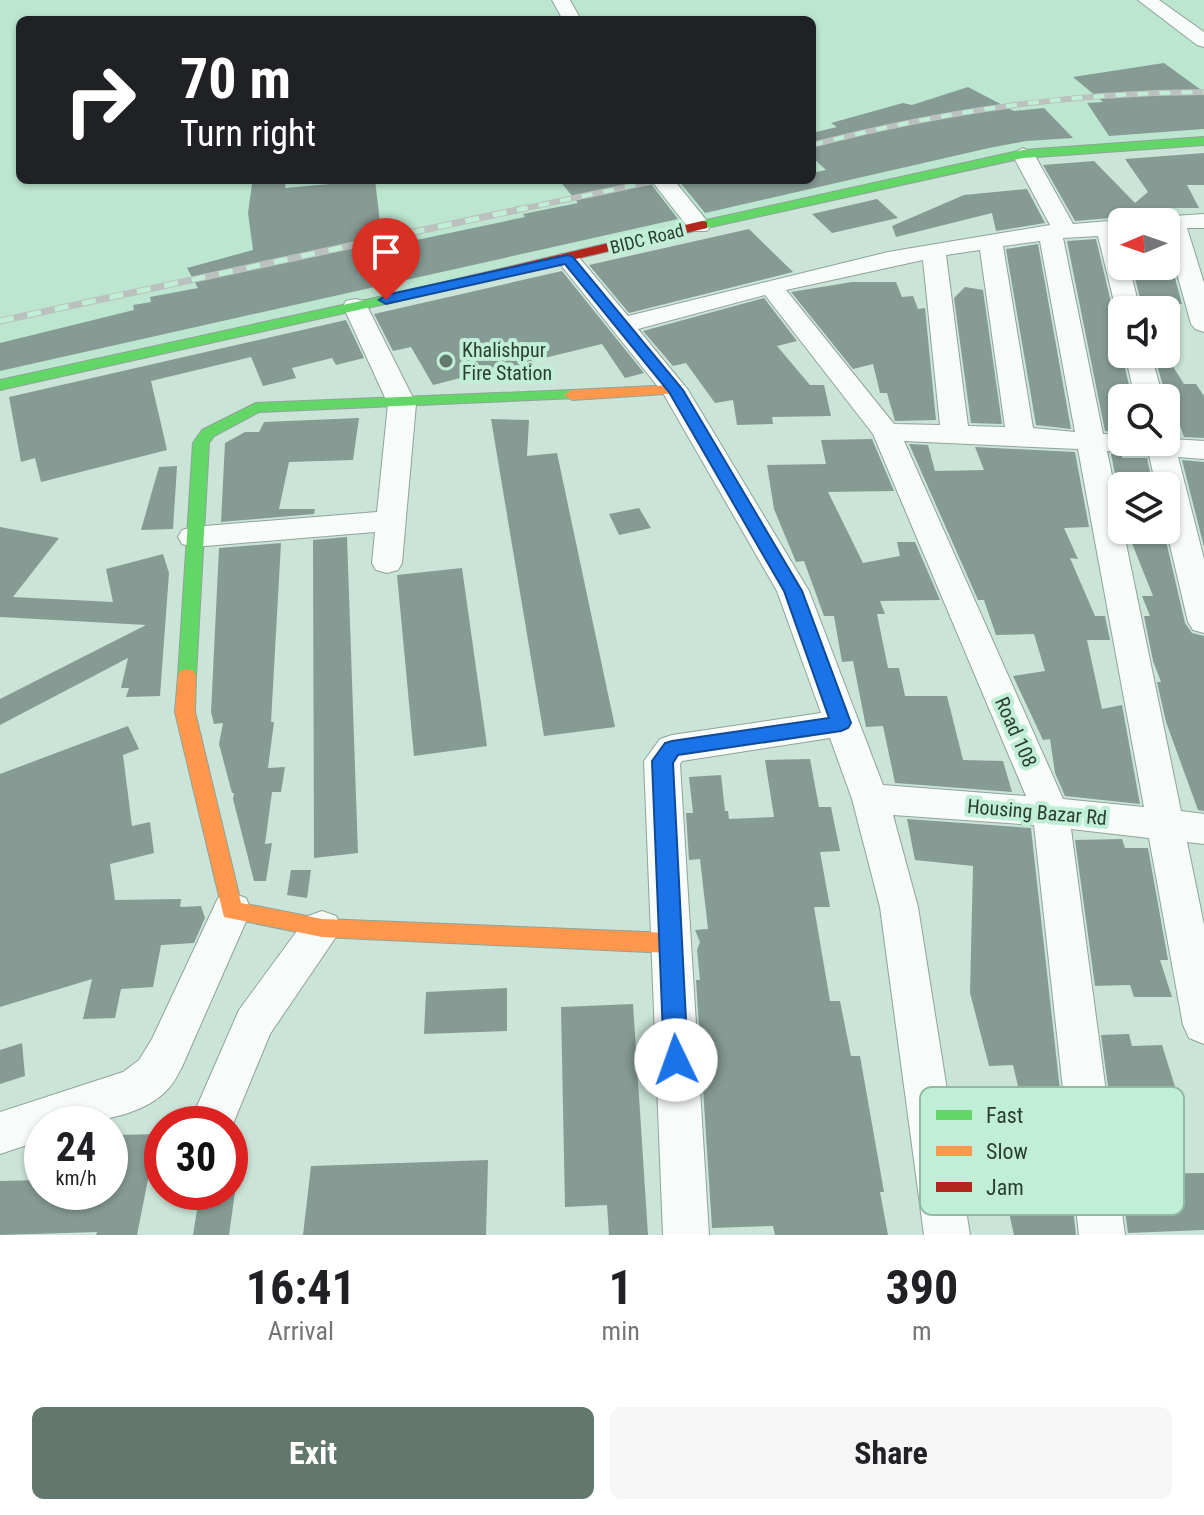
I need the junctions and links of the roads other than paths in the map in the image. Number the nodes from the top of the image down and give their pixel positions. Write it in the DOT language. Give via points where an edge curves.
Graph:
graph roads {
  1 [pos="1147,0"];
  2 [pos="1204,41"];
  3 [pos="1204,141"];
  4 [pos="1023,154"];
  5 [pos="665,184"];
  6 [pos="1204,221"];
  7 [pos="1180,222"];
  8 [pos="699,226"];
  9 [pos="1108,228"];
  10 [pos="1057,232"];
  11 [pos="990,241"];
  12 [pos="934,252"];
  13 [pos="1180,252"];
  14 [pos="568,259"];
  15 [pos="770,286"];
  16 [pos="355,306"];
  17 [pos="1204,324"];
  18 [pos="623,325"];
  19 [pos="0,385"];
  20 [pos="675,390"];
  21 [pos="402,404"];
  22 [pos="886,432"];
  23 [pos="955,434"];
  24 [pos="1020,436"];
  25 [pos="1090,441"];
  26 [pos="1108,442"];
  27 [pos="1180,447"];
  28 [pos="1204,450"];
  29 [pos="1163,456"];
  30 [pos="391,521"];
  31 [pos="193,537"];
  32 [pos="387,563"];
  33 [pos="1204,622"];
  34 [pos="841,723"];
  35 [pos="870,799"];
  36 [pos="1051,812"];
  37 [pos="1185,827"];
  38 [pos="232,910"];
  39 [pos="322,928"];
  40 [pos="670,943"];
  41 [pos="1204,1025"];
  42 [pos="925,1087"];
  43 [pos="1084,1087"];
  44 [pos="219,1106"];
  45 [pos="0,1133"];
  46 [pos="944,1215"];
  47 [pos="1100,1215"];
  48 [pos="686,1235"];
  49 [pos="947,1235"];
  50 [pos="1102,1235"];
  1 -- 2 [label="street"];
  3 -- 4 [label="main road, BIDC Road"];
  4 -- 8 [label="main road, BIDC Road"];
  4 -- 10 [label="street"];
  5 -- 8 [label="street"];
  6 -- 7 [label="street"];
  8 -- 14 [label="main road, BIDC Road"];
  9 -- 10 [label="street"];
  10 -- 11 [label="street"];
  10 -- 25 [label="street"];
  11 -- 12 [label="street"];
  11 -- 24 [label="street"];
  12 -- 15 [label="street"];
  12 -- 23 [label="street"];
  13 -- 17 [label="street"];
  14 -- 16 [label="main road, BIDC Road"];
  14 -- 18 [label="street"];
  15 -- 18 [label="street"];
  15 -- 22 [label="street, Road 108"];
  16 -- 19 [label="main road, BIDC Road"];
  16 -- 21 [label="street"];
  18 -- 20 [label="street"];
  20 -- 21 [label="main road"];
  20 -- 34 [label="street" via="793,591"];
  21 -- 30 [label="street"];
  21 -- 31 [label="main road" via="256,408 208,433 201,443"];
  22 -- 23 [label="street"];
  22 -- 36 [label="street, Road 108"];
  23 -- 24 [label="street"];
  24 -- 25 [label="street"];
  25 -- 26 [label="street"];
  25 -- 37 [label="street"];
  27 -- 28 [label="street"];
  29 -- 33 [label="street"];
  30 -- 31 [label="street"];
  30 -- 32 [label="street"];
  31 -- 38 [label="main road" via="185,712"];
  34 -- 35 [label="street"];
  34 -- 40 [label="street" via="672,749 662,761"];
  35 -- 36 [label="street, Housing Bazar Rd"];
  35 -- 42 [label="street" via="899,907"];
  36 -- 37 [label="street, Housing Bazar Rd"];
  36 -- 43 [label="street, Road 108"];
  37 -- 41 [label="street"];
  38 -- 39 [label="main road"];
  38 -- 45 [label="street" via="154,1074 136,1088"];
  39 -- 40 [label="main road"];
  39 -- 44 [label="street" via="254,1023"];
  40 -- 48 [label="street"];
  46 -- 49 [label="street"];
  47 -- 50 [label="street, Road 108"];
}
